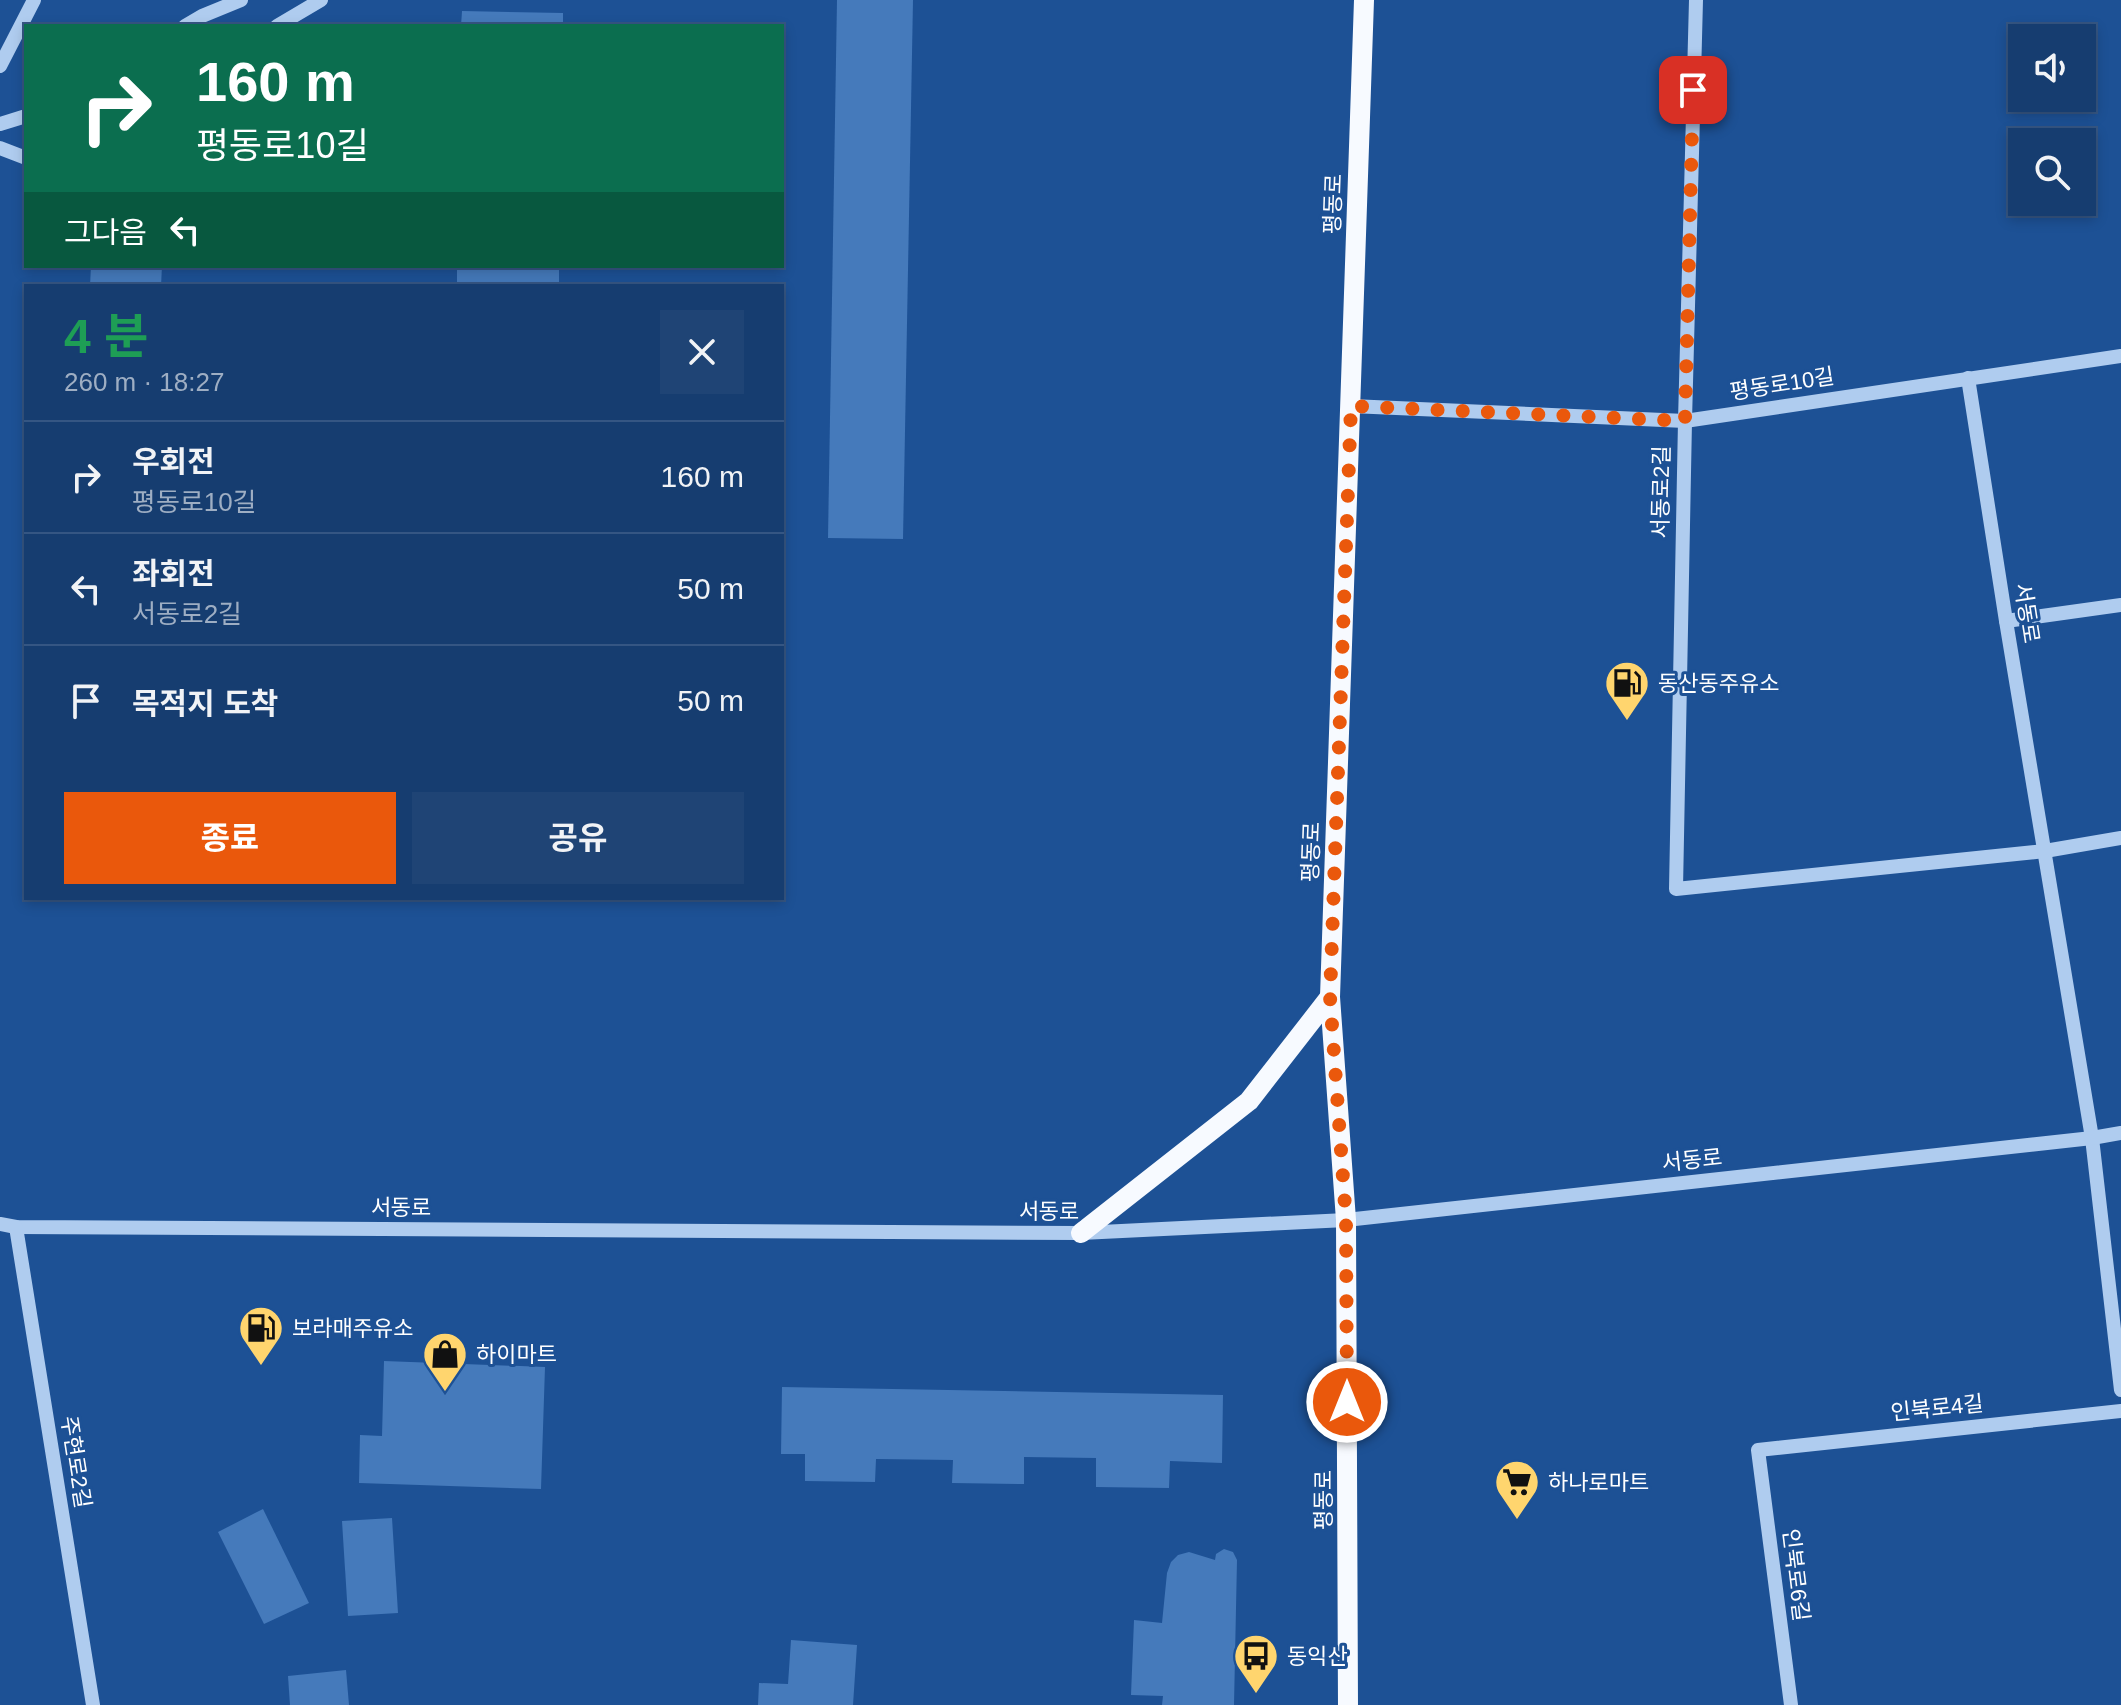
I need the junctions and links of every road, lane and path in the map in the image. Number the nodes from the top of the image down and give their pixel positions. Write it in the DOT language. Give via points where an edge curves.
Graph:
graph roads {
  1 [pos="34,0"];
  2 [pos="241,0"];
  3 [pos="321,0"];
  4 [pos="1364,0"];
  5 [pos="1696,0"];
  6 [pos="188,24"];
  7 [pos="280,24"];
  8 [pos="0,66"];
  9 [pos="24,117"];
  10 [pos="0,124"];
  11 [pos="0,148"];
  12 [pos="24,157"];
  13 [pos="2121,356"];
  14 [pos="1968,378"];
  15 [pos="1351,406"];
  16 [pos="1685,421"];
  17 [pos="2121,605"];
  18 [pos="2006,621"];
  19 [pos="2121,838"];
  20 [pos="2045,851"];
  21 [pos="1330,997"];
  22 [pos="2121,1133"];
  23 [pos="2092,1138"];
  24 [pos="1346,1220"];
  25 [pos="0,1224"];
  26 [pos="16,1227"];
  27 [pos="1081,1233"];
  28 [pos="2121,1390"];
  29 [pos="2121,1411"];
  30 [pos="1758,1450"];
  31 [pos="93,1705"];
  32 [pos="1348,1705"];
  33 [pos="1791,1705"];
  1 -- 8 [label="street"];
  2 -- 6 [label="street"];
  3 -- 7 [label="street"];
  4 -- 15 [label="main road, 평동로"];
  5 -- 16 [label="street, 서동로2길"];
  9 -- 10 [label="street"];
  11 -- 12 [label="street"];
  13 -- 14 [label="street, 평동로10길"];
  14 -- 16 [label="street, 평동로10길"];
  14 -- 18 [label="street, 서동로"];
  15 -- 16 [label="street, 평동로10길"];
  15 -- 21 [label="main road, 평동로"];
  16 -- 20 [label="street, 서동로2길" via="1676,889"];
  17 -- 18 [label="street"];
  18 -- 20 [label="street, 서동로"];
  19 -- 20 [label="street"];
  20 -- 23 [label="street, 서동로"];
  21 -- 24 [label="main road, 평동로"];
  21 -- 27 [label="main road" via="1249,1101"];
  22 -- 23 [label="street, 서동로"];
  23 -- 24 [label="street, 서동로"];
  23 -- 28 [label="street"];
  24 -- 27 [label="street, 서동로"];
  24 -- 32 [label="main road, 평동로"];
  25 -- 26 [label="street, 서동로"];
  26 -- 27 [label="street, 서동로"];
  26 -- 31 [label="street, 주현로2길"];
  29 -- 30 [label="street, 인북로4길"];
  30 -- 33 [label="street, 인북로6길"];
}
